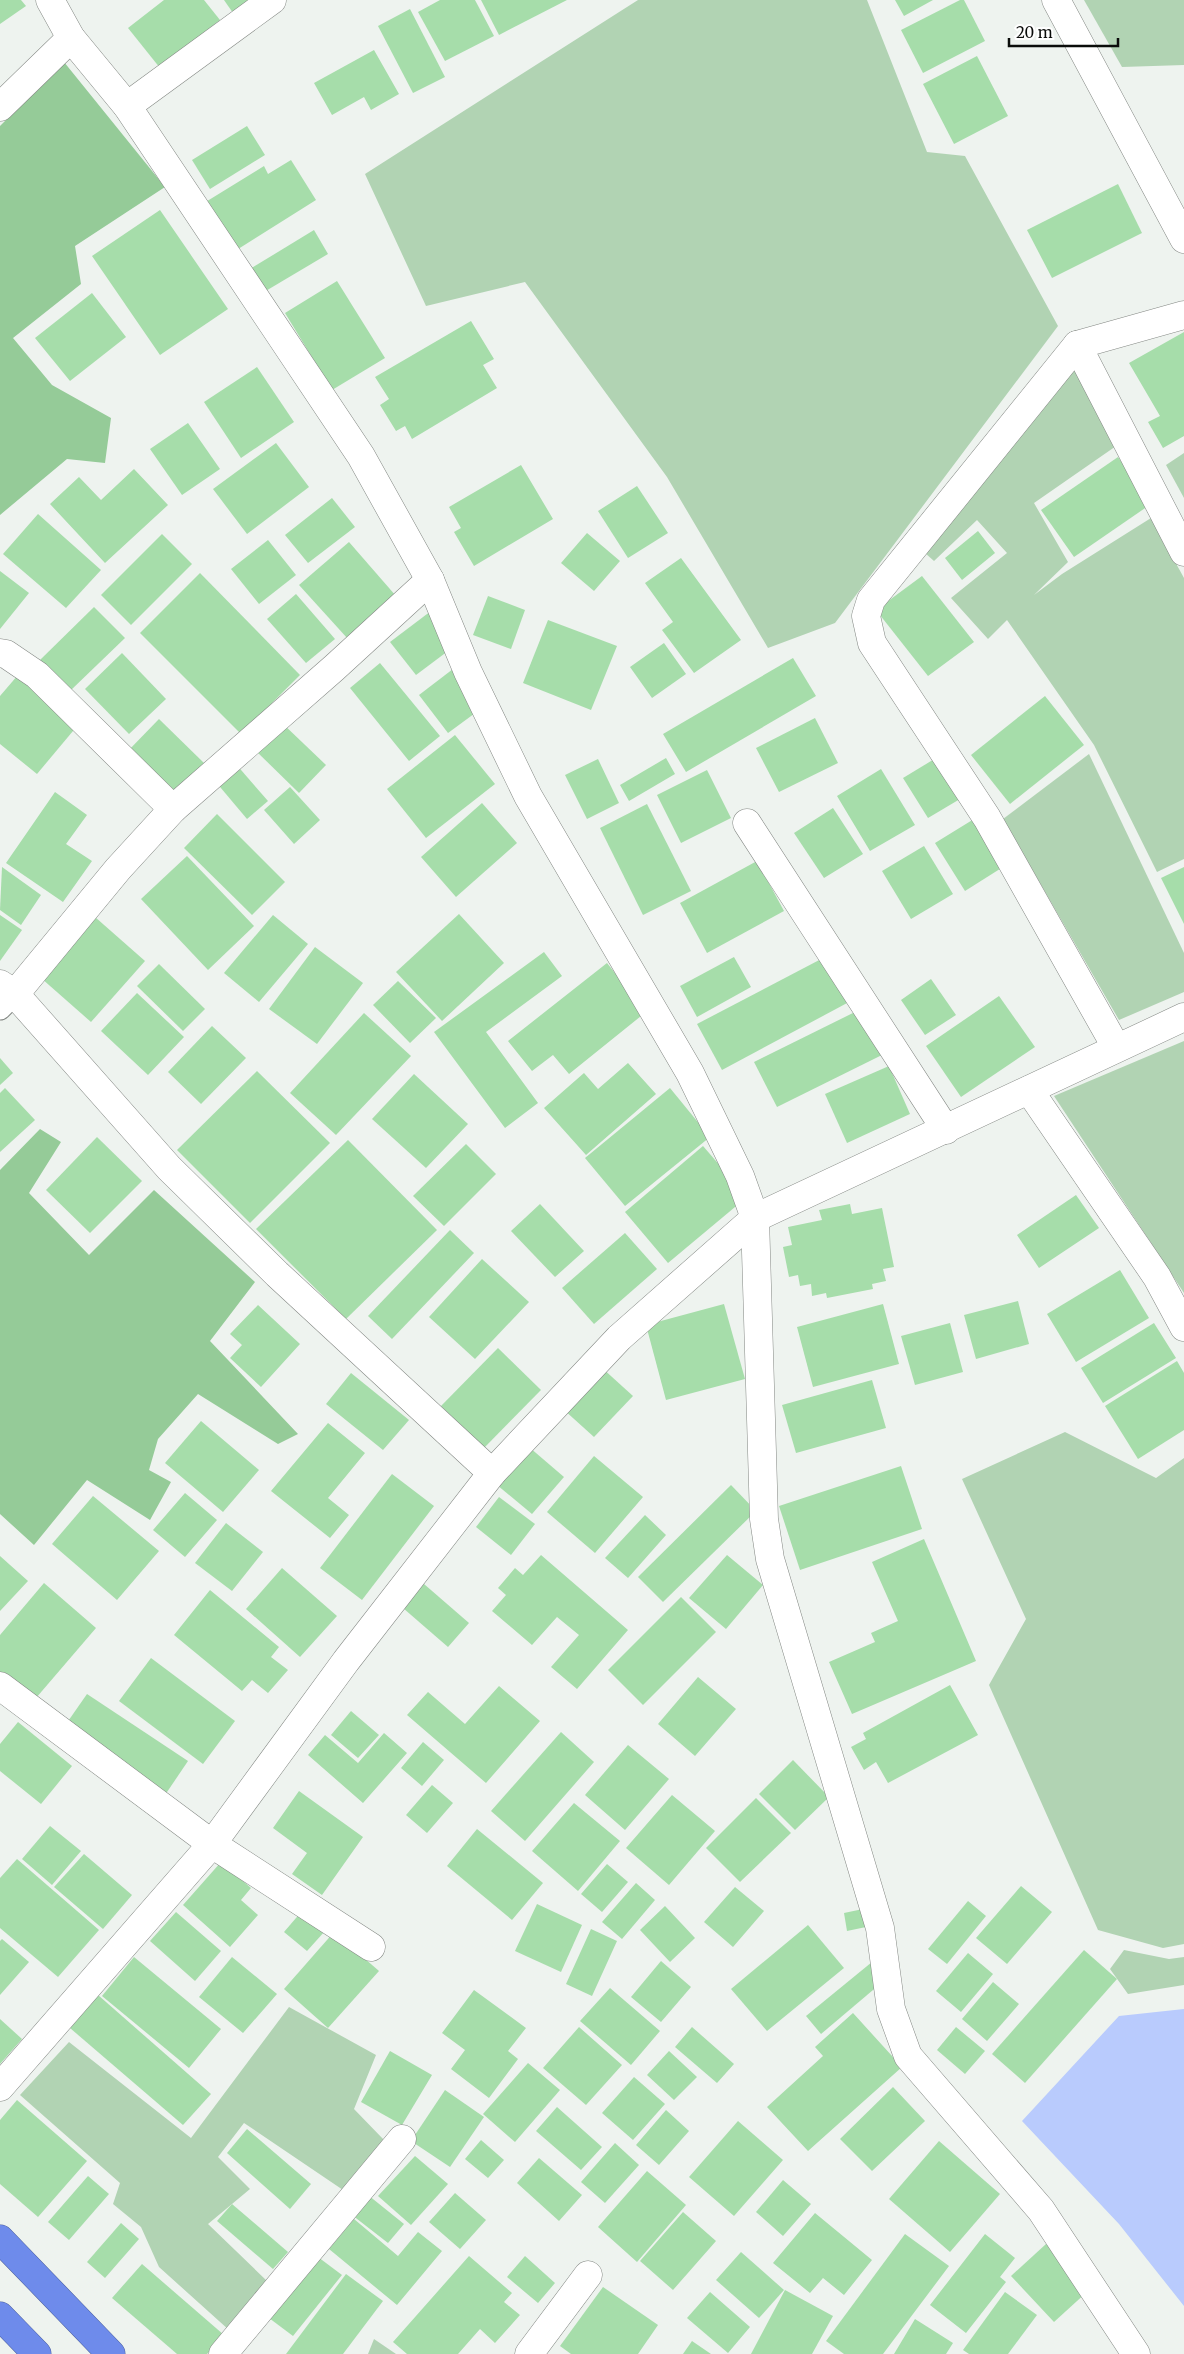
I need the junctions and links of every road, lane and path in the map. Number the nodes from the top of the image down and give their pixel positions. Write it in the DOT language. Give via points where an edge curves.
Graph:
graph roads {
  1 [pos="50,0"];
  2 [pos="272,0"];
  3 [pos="1056,0"];
  4 [pos="71,38"];
  5 [pos="127,106"];
  6 [pos="0,107"];
  7 [pos="1184,240"];
  8 [pos="1184,315"];
  9 [pos="1077,345"];
  10 [pos="1184,552"];
  11 [pos="430,580"];
  12 [pos="0,653"];
  13 [pos="173,809"];
  14 [pos="747,823"];
  15 [pos="5,996"];
  16 [pos="1184,1017"];
  17 [pos="1116,1048"];
  18 [pos="1029,1090"];
  19 [pos="946,1130"];
  20 [pos="755,1218"];
  21 [pos="1184,1327"];
  22 [pos="492,1473"];
  23 [pos="0,1686"];
  24 [pos="212,1844"];
  25 [pos="371,1947"];
  26 [pos="0,2087"];
  27 [pos="402,2139"];
  28 [pos="0,2239"];
  29 [pos="588,2275"];
  30 [pos="0,2316"];
  31 [pos="37,2354"];
  32 [pos="111,2354"];
  33 [pos="222,2354"];
  34 [pos="529,2354"];
  35 [pos="1136,2354"];
  1 -- 4 [label="street"];
  2 -- 5 [label="street"];
  3 -- 7 [label="street"];
  4 -- 5 [label="street"];
  4 -- 6 [label="street"];
  5 -- 11 [label="street" via="361,456"];
  8 -- 9 [label="street"];
  9 -- 10 [label="street"];
  9 -- 17 [label="street" via="871,600 866,616 872,643 987,818"];
  11 -- 13 [label="street"];
  11 -- 20 [label="street" via="468,672 528,796 690,1073 740,1176"];
  12 -- 13 [label="street" via="37,675"];
  13 -- 15 [label="street"];
  14 -- 19 [label="street"];
  15 -- 22 [label="street" via="169,1168 277,1274"];
  16 -- 17 [label="street"];
  17 -- 18 [label="street"];
  18 -- 19 [label="street"];
  18 -- 21 [label="street" via="1157,1278"];
  19 -- 20 [label="street"];
  20 -- 22 [label="street" via="619,1338"];
  20 -- 35 [label="street" via="764,1519 770,1559 880,1928 891,2009 908,2056 1041,2210"];
  22 -- 24 [label="street" via="346,1661"];
  23 -- 24 [label="street"];
  24 -- 25 [label="street"];
  24 -- 26 [label="street"];
  27 -- 33 [label="street"];
  28 -- 32 [label="highway"];
  29 -- 34 [label="street"];
  30 -- 31 [label="highway"];
}
